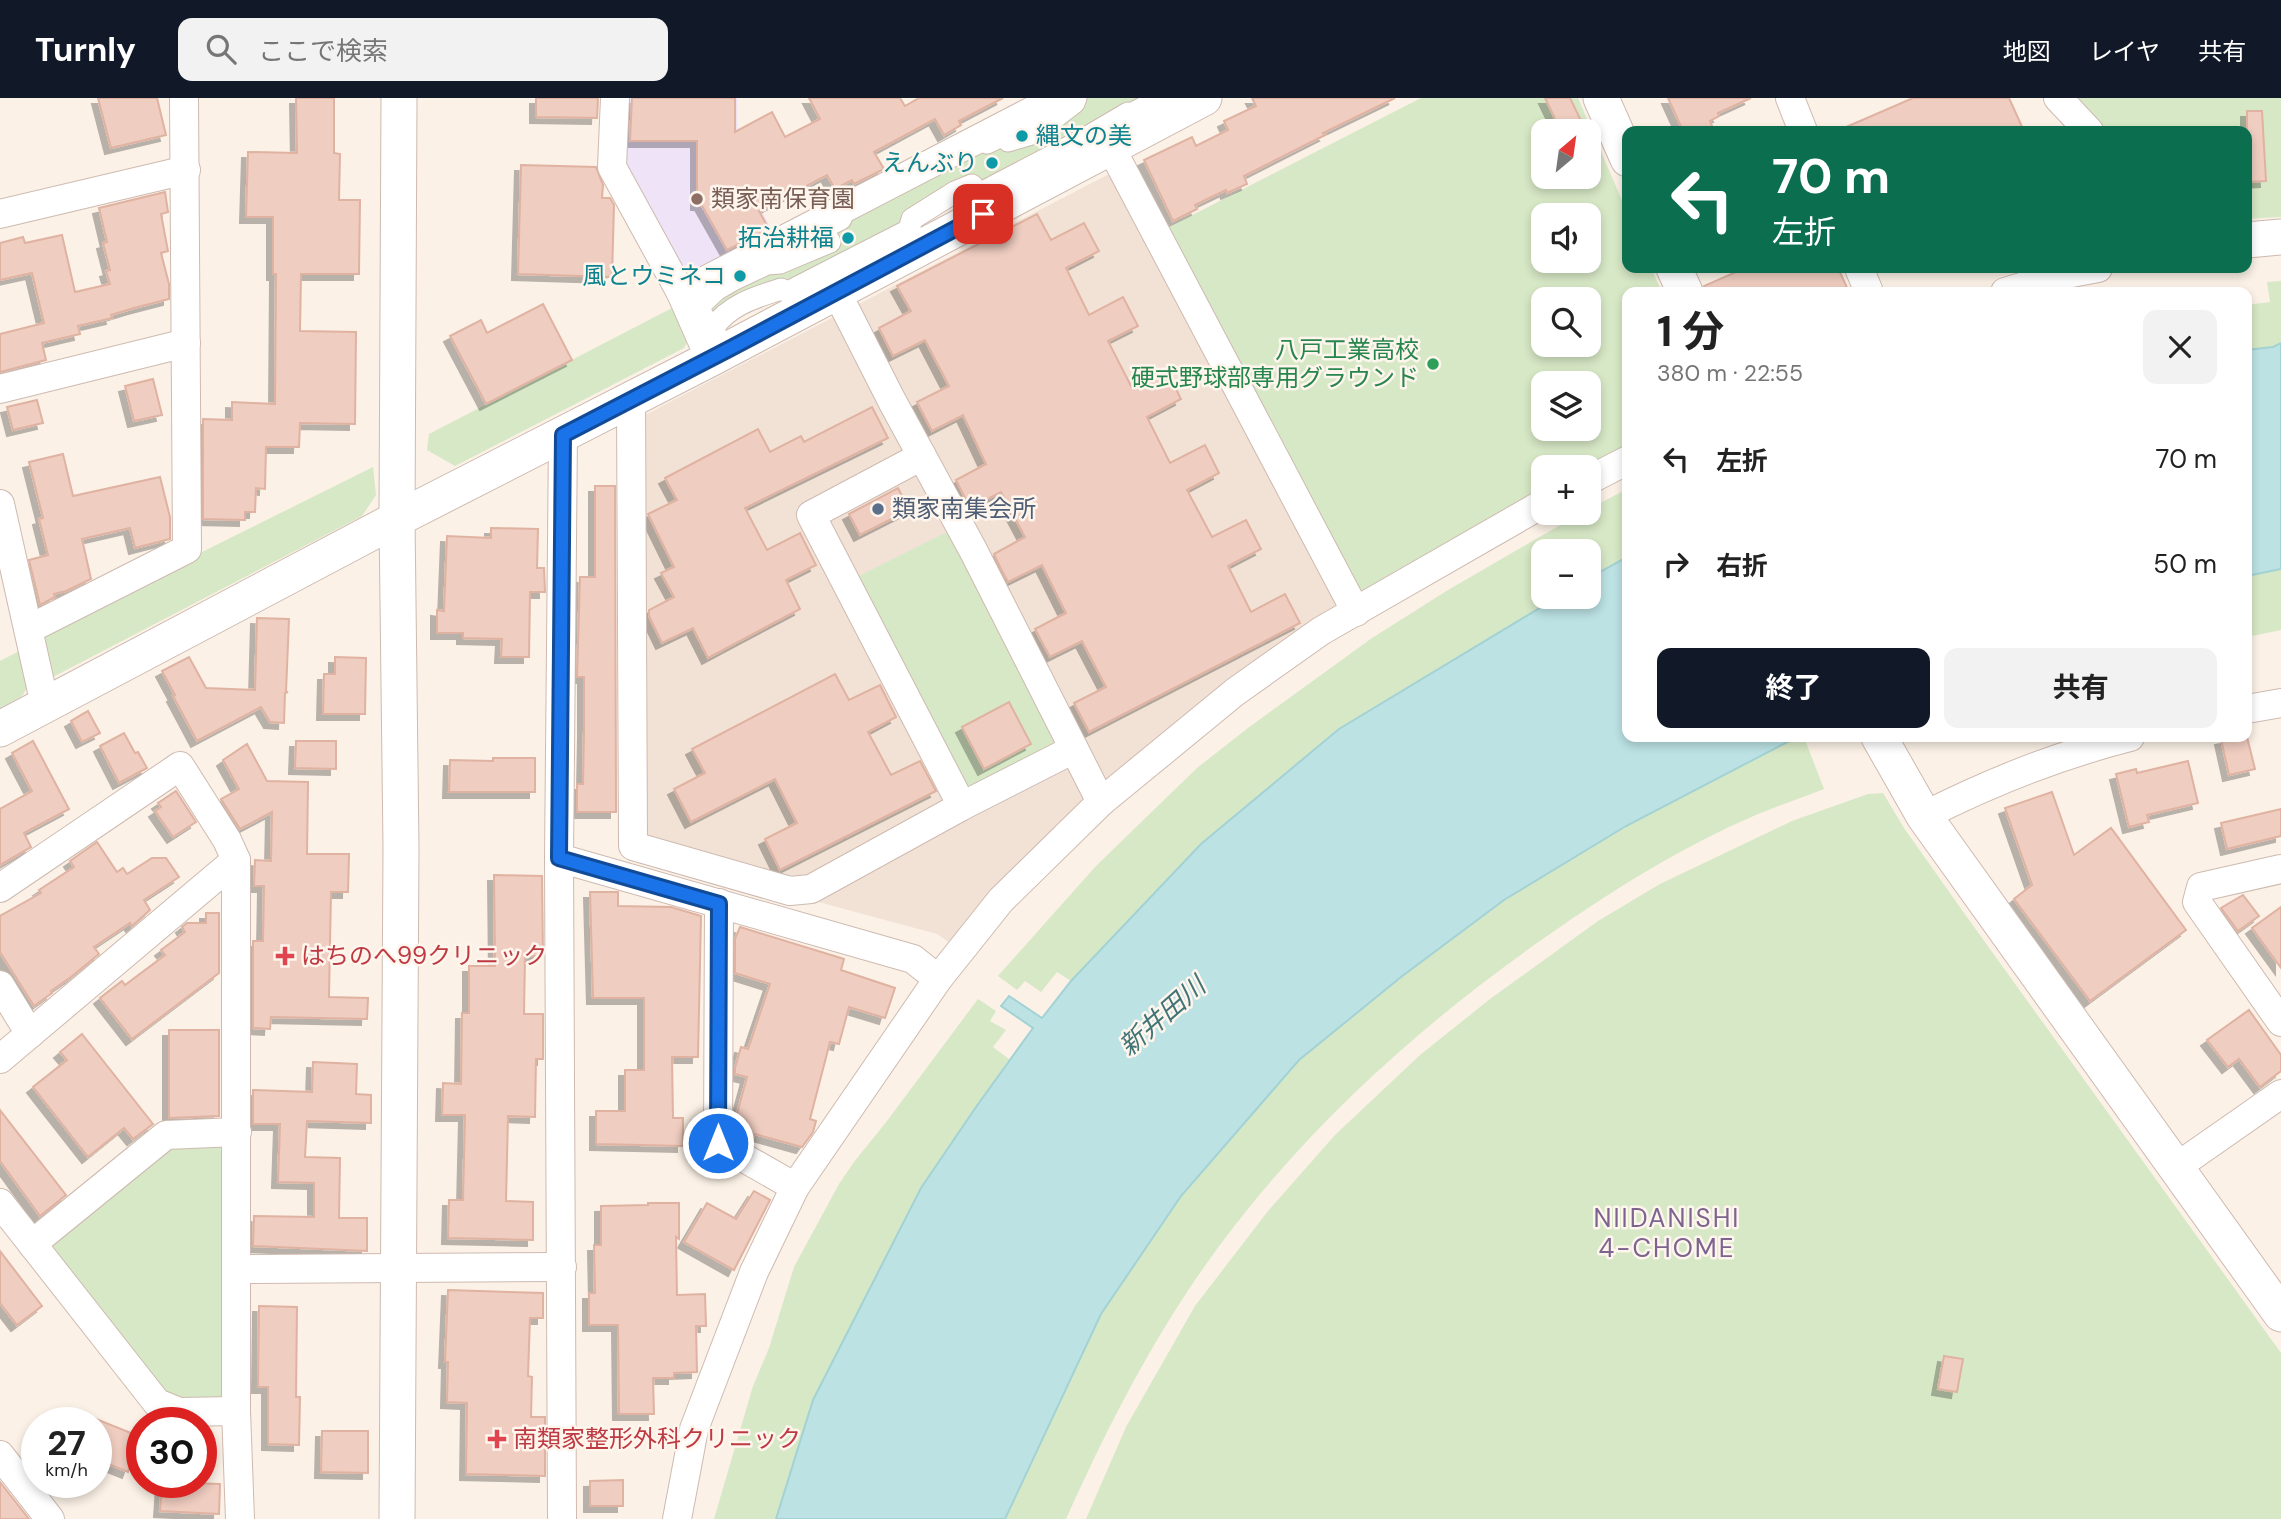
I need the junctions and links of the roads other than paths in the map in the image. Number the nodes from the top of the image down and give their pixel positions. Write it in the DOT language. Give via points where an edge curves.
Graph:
graph roads {
  1 [pos="184,98"];
  2 [pos="399,98"];
  3 [pos="615,98"];
  4 [pos="1076,98"];
  5 [pos="1162,98"];
  6 [pos="1204,98"];
  7 [pos="1601,98"];
  8 [pos="1790,98"];
  9 [pos="2058,98"];
  10 [pos="1040,102"];
  11 [pos="1801,126"];
  12 [pos="2084,126"];
  13 [pos="1622,145"];
  14 [pos="1110,146"];
  15 [pos="186,170"];
  16 [pos="0,214"];
  17 [pos="2281,237"];
  18 [pos="2252,240"];
  19 [pos="2072,273"];
  20 [pos="2021,287"];
  21 [pos="681,293"];
  22 [pos="837,293"];
  23 [pos="186,343"];
  24 [pos="710,359"];
  25 [pos="0,389"];
  26 [pos="631,399"];
  27 [pos="563,435"];
  28 [pos="922,456"];
  29 [pos="1622,463"];
  30 [pos="1601,474"];
  31 [pos="0,504"];
  32 [pos="1531,511"];
  33 [pos="397,519"];
  34 [pos="1356,612"];
  35 [pos="29,629"];
  36 [pos="2281,703"];
  37 [pos="46,705"];
  38 [pos="2252,708"];
  39 [pos="0,729"];
  40 [pos="2111,742"];
  41 [pos="1882,743"];
  42 [pos="1074,749"];
  43 [pos="1101,802"];
  44 [pos="962,806"];
  45 [pos="1924,816"];
  46 [pos="559,858"];
  47 [pos="236,860"];
  48 [pos="2281,869"];
  49 [pos="0,887"];
  50 [pos="719,904"];
  51 [pos="938,979"];
  52 [pos="0,985"];
  53 [pos="2281,1022"];
  54 [pos="30,1034"];
  55 [pos="0,1059"];
  56 [pos="2281,1094"];
  57 [pos="237,1132"];
  58 [pos="2175,1168"];
  59 [pos="794,1187"];
  60 [pos="0,1203"];
  61 [pos="32,1244"];
  62 [pos="562,1267"];
  63 [pos="398,1268"];
  64 [pos="237,1269"];
  65 [pos="2281,1314"];
  66 [pos="236,1411"];
  67 [pos="0,1455"];
  68 [pos="50,1519"];
  69 [pos="240,1519"];
  70 [pos="397,1519"];
  71 [pos="562,1519"];
  72 [pos="677,1519"];
  1 -- 15 [label="street"];
  2 -- 33 [label="street"];
  3 -- 21 [label="street" via="612,167"];
  4 -- 5 [label="street" via="1035,133 1008,141 1005,134 822,229 830,242 767,264 716,290 698,307 712,332 738,305 782,289 788,292 909,230 912,219 955,192 972,185 979,194"];
  6 -- 14 [label="street"];
  7 -- 13 [label="street"];
  8 -- 11 [label="street"];
  9 -- 12 [label="street"];
  10 -- 21 [label="street"];
  14 -- 22 [label="street"];
  14 -- 34 [label="street"];
  15 -- 16 [label="street"];
  15 -- 23 [label="street"];
  17 -- 18 [label="street"];
  19 -- 20 [label="street"];
  21 -- 24 [label="street"];
  22 -- 24 [label="street"];
  22 -- 28 [label="street"];
  23 -- 25 [label="street"];
  23 -- 35 [label="street" via="187,549"];
  24 -- 26 [label="street"];
  26 -- 27 [label="street"];
  26 -- 44 [label="street" via="632,846 790,891 811,889"];
  27 -- 33 [label="street"];
  27 -- 46 [label="street"];
  28 -- 42 [label="street"];
  28 -- 44 [label="street" via="811,515"];
  29 -- 30 [label="street"];
  31 -- 35 [label="street"];
  32 -- 34 [label="street"];
  33 -- 37 [label="street"];
  33 -- 63 [label="street" via="401,848"];
  34 -- 43 [label="street" via="1235,692"];
  35 -- 37 [label="street"];
  36 -- 38 [label="street"];
  37 -- 39 [label="street"];
  40 -- 45 [label="street" via="1976,790"];
  41 -- 45 [label="street"];
  42 -- 43 [label="street"];
  42 -- 44 [label="street"];
  43 -- 51 [label="street" via="1001,900"];
  45 -- 58 [label="street"];
  46 -- 50 [label="street"];
  46 -- 62 [label="street"];
  47 -- 49 [label="street" via="180,766"];
  47 -- 54 [label="street"];
  47 -- 57 [label="street"];
  48 -- 53 [label="street" via="2201,887 2197,902"];
  50 -- 51 [label="street" via="913,959"];
  50 -- 59 [label="street" via="718,1143"];
  51 -- 59 [label="street"];
  52 -- 54 [label="street"];
  54 -- 55 [label="street"];
  56 -- 58 [label="street"];
  57 -- 61 [label="street" via="166,1135"];
  57 -- 64 [label="street"];
  58 -- 65 [label="street"];
  59 -- 72 [label="street" via="754,1272 694,1429"];
  60 -- 61 [label="street"];
  61 -- 66 [label="street" via="157,1403 178,1412"];
  62 -- 63 [label="street"];
  62 -- 71 [label="street"];
  63 -- 64 [label="street"];
  63 -- 70 [label="street"];
  64 -- 66 [label="street"];
  66 -- 69 [label="street"];
  67 -- 68 [label="street"];
}
